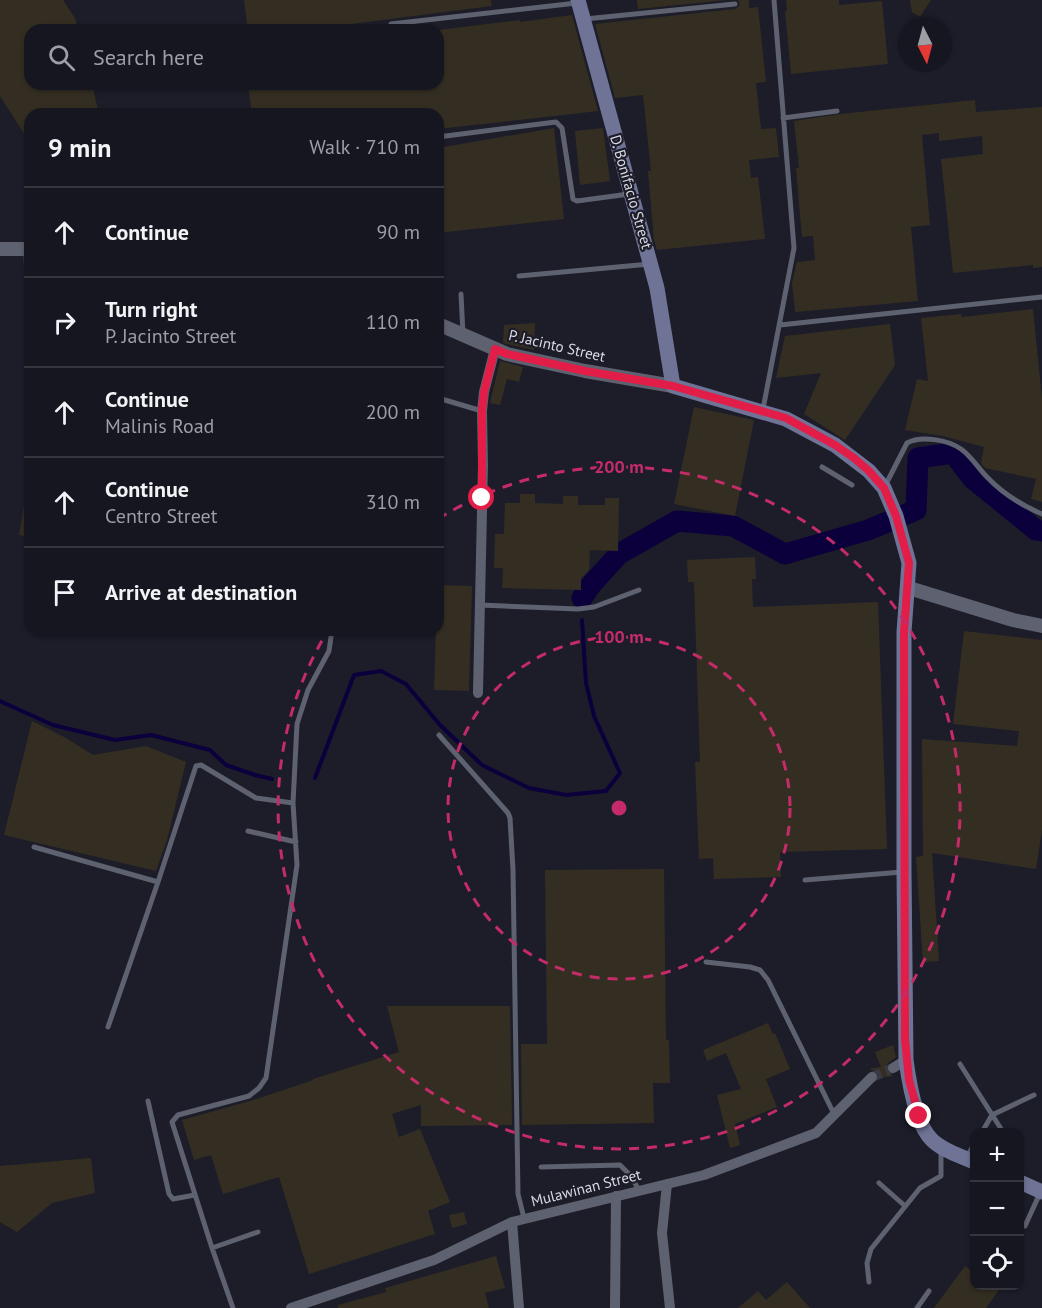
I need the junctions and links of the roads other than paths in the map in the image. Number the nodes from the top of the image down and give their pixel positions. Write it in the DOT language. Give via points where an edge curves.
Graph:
graph roads {
  1 [pos="774,0"];
  2 [pos="578,1"];
  3 [pos="735,4"];
  4 [pos="583,19"];
  5 [pos="391,24"];
  6 [pos="837,111"];
  7 [pos="783,118"];
  8 [pos="444,135"];
  9 [pos="632,194"];
  10 [pos="0,249"];
  11 [pos="24,249"];
  12 [pos="651,264"];
  13 [pos="519,276"];
  14 [pos="461,294"];
  15 [pos="1042,297"];
  16 [pos="780,325"];
  17 [pos="444,327"];
  18 [pos="463,335"];
  19 [pos="495,349"];
  20 [pos="673,386"];
  21 [pos="444,400"];
  22 [pos="482,411"];
  23 [pos="763,411"];
  24 [pos="822,467"];
  25 [pos="852,485"];
  26 [pos="884,488"];
  27 [pos="1042,513"];
  28 [pos="909,588"];
  29 [pos="639,590"];
  30 [pos="480,605"];
  31 [pos="1042,626"];
  32 [pos="331,636"];
  33 [pos="478,693"];
  34 [pos="439,735"];
  35 [pos="293,802"];
  36 [pos="248,831"];
  37 [pos="296,842"];
  38 [pos="34,847"];
  39 [pos="904,872"];
  40 [pos="805,880"];
  41 [pos="158,882"];
  42 [pos="706,962"];
  43 [pos="108,1027"];
  44 [pos="960,1064"];
  45 [pos="872,1077"];
  46 [pos="1034,1095"];
  47 [pos="148,1101"];
  48 [pos="834,1114"];
  49 [pos="992,1115"];
  50 [pos="984,1128"];
  51 [pos="1000,1128"];
  52 [pos="941,1147"];
  53 [pos="970,1160"];
  54 [pos="541,1167"];
  55 [pos="879,1183"];
  56 [pos="667,1184"];
  57 [pos="1024,1184"];
  58 [pos="639,1191"];
  59 [pos="1041,1192"];
  60 [pos="195,1195"];
  61 [pos="616,1196"];
  62 [pos="905,1206"];
  63 [pos="524,1218"];
  64 [pos="512,1222"];
  65 [pos="1025,1226"];
  66 [pos="258,1233"];
  67 [pos="212,1248"];
  68 [pos="869,1282"];
  69 [pos="929,1291"];
  70 [pos="233,1308"];
  71 [pos="291,1308"];
  72 [pos="519,1308"];
  73 [pos="615,1308"];
  74 [pos="670,1308"];
  75 [pos="917,1308"];
  1 -- 7 [label="lane"];
  2 -- 4 [label="main road, D. Bonifacio Street"];
  2 -- 5 [label="lane"];
  3 -- 4 [label="lane"];
  4 -- 9 [label="main road, D. Bonifacio Street"];
  6 -- 7 [label="lane"];
  7 -- 16 [label="lane" via="795,248"];
  8 -- 9 [label="lane" via="556,122 562,128 573,199"];
  9 -- 12 [label="main road, D. Bonifacio Street"];
  10 -- 11 [label="street"];
  12 -- 13 [label="lane"];
  12 -- 20 [label="main road, D. Bonifacio Street"];
  14 -- 18 [label="lane"];
  15 -- 16 [label="lane"];
  16 -- 23 [label="lane"];
  17 -- 18 [label="street, P. Jacinto Street"];
  18 -- 19 [label="street, P. Jacinto Street"];
  19 -- 20 [label="street, P. Jacinto Street" via="585,371"];
  19 -- 22 [label="street"];
  20 -- 23 [label="main road"];
  21 -- 22 [label="lane"];
  22 -- 30 [label="street"];
  23 -- 26 [label="main road" via="786,418 835,445"];
  24 -- 25 [label="lane"];
  26 -- 27 [label="lane" via="907,443 947,443 962,450 1020,504"];
  26 -- 28 [label="main road" via="909,563"];
  28 -- 31 [label="street"];
  28 -- 39 [label="main road" via="904,632"];
  29 -- 30 [label="lane" via="578,609"];
  30 -- 33 [label="street"];
  32 -- 35 [label="lane" via="329,651 308,690 297,724"];
  34 -- 63 [label="lane" via="510,818 518,1194"];
  35 -- 37 [label="lane"];
  35 -- 41 [label="lane" via="256,798 201,765 196,766"];
  36 -- 37 [label="lane"];
  37 -- 60 [label="lane" via="297,865 266,1078 249,1096 178,1115 172,1122"];
  38 -- 41 [label="lane"];
  39 -- 40 [label="lane"];
  39 -- 52 [label="main road" via="899,1064 909,1080 925,1132"];
  41 -- 43 [label="lane"];
  42 -- 48 [label="lane" via="760,970"];
  44 -- 49 [label="lane"];
  45 -- 48 [label="street, Mulawinan Street"];
  46 -- 49 [label="lane"];
  47 -- 60 [label="lane" via="169,1194 173,1198"];
  48 -- 56 [label="street, Mulawinan Street" via="816,1133 704,1175"];
  49 -- 50 [label="lane"];
  49 -- 51 [label="lane"];
  52 -- 53 [label="main road"];
  52 -- 62 [label="lane" via="942,1174 920,1188"];
  54 -- 58 [label="lane" via="620,1165"];
  55 -- 62 [label="lane"];
  56 -- 58 [label="street, Mulawinan Street"];
  56 -- 74 [label="street" via="662,1233"];
  57 -- 59 [label="main road"];
  58 -- 61 [label="street, Mulawinan Street"];
  59 -- 65 [label="lane"];
  60 -- 67 [label="lane"];
  61 -- 63 [label="street, Mulawinan Street"];
  61 -- 73 [label="street"];
  62 -- 68 [label="lane" via="871,1250 867,1263"];
  63 -- 64 [label="street, Mulawinan Street"];
  64 -- 71 [label="street, Mulawinan Street" via="434,1260"];
  64 -- 72 [label="street"];
  66 -- 67 [label="lane"];
  67 -- 70 [label="lane"];
  69 -- 75 [label="lane"];
}
